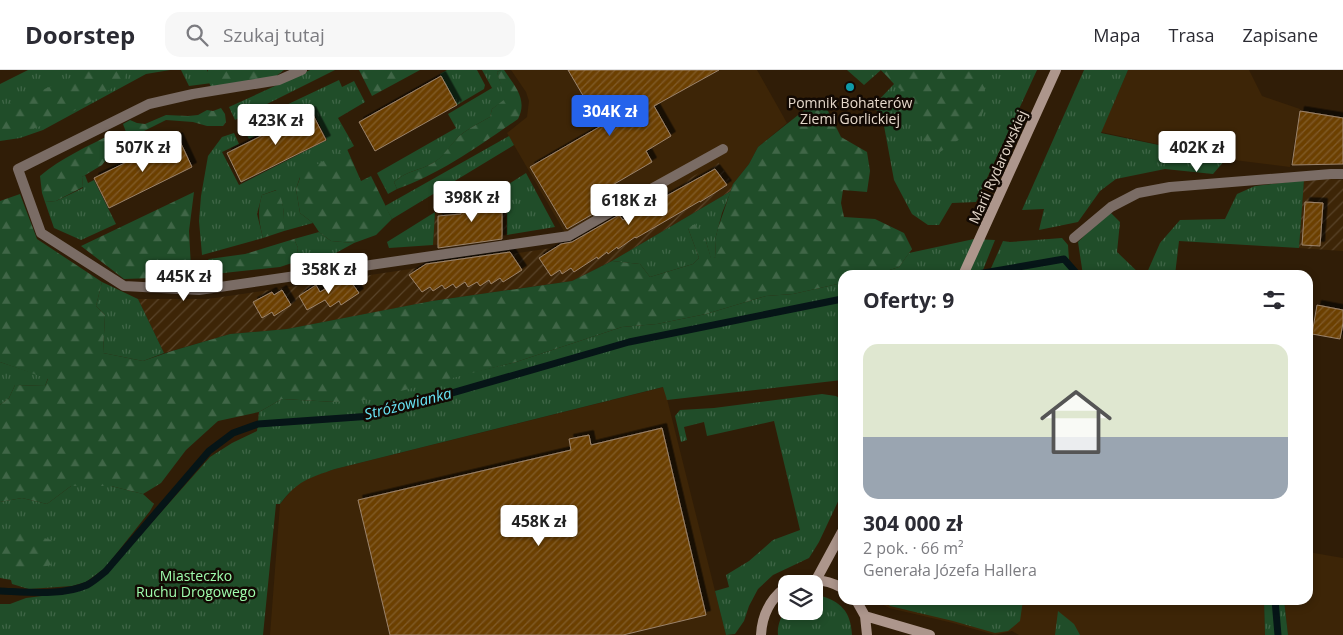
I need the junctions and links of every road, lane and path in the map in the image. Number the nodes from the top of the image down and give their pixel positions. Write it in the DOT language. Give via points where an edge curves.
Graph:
graph roads {
  1 [pos="302,70"];
  2 [pos="1056,70"];
  3 [pos="723,149"];
  4 [pos="1343,174"];
  5 [pos="1074,238"];
  6 [pos="966,270"];
  7 [pos="838,539"];
  8 [pos="819,575"];
  9 [pos="823,581"];
  10 [pos="838,586"];
  11 [pos="778,594"];
  12 [pos="859,605"];
  13 [pos="865,616"];
  14 [pos="761,635"];
  15 [pos="868,635"];
  16 [pos="930,635"];
  1 -- 3 [label="street" via="279,80 149,104 18,169 41,233 124,286 199,290 569,236"];
  2 -- 6 [label="street, Marii Rydarowskiej"];
  4 -- 5 [label="street" via="1170,187 1138,193 1111,207"];
  7 -- 8 [label="street"];
  9 -- 10 [label="street"];
  11 -- 14 [label="street" via="766,611"];
  12 -- 13 [label="street"];
  13 -- 15 [label="street"];
  13 -- 16 [label="street"];
}
